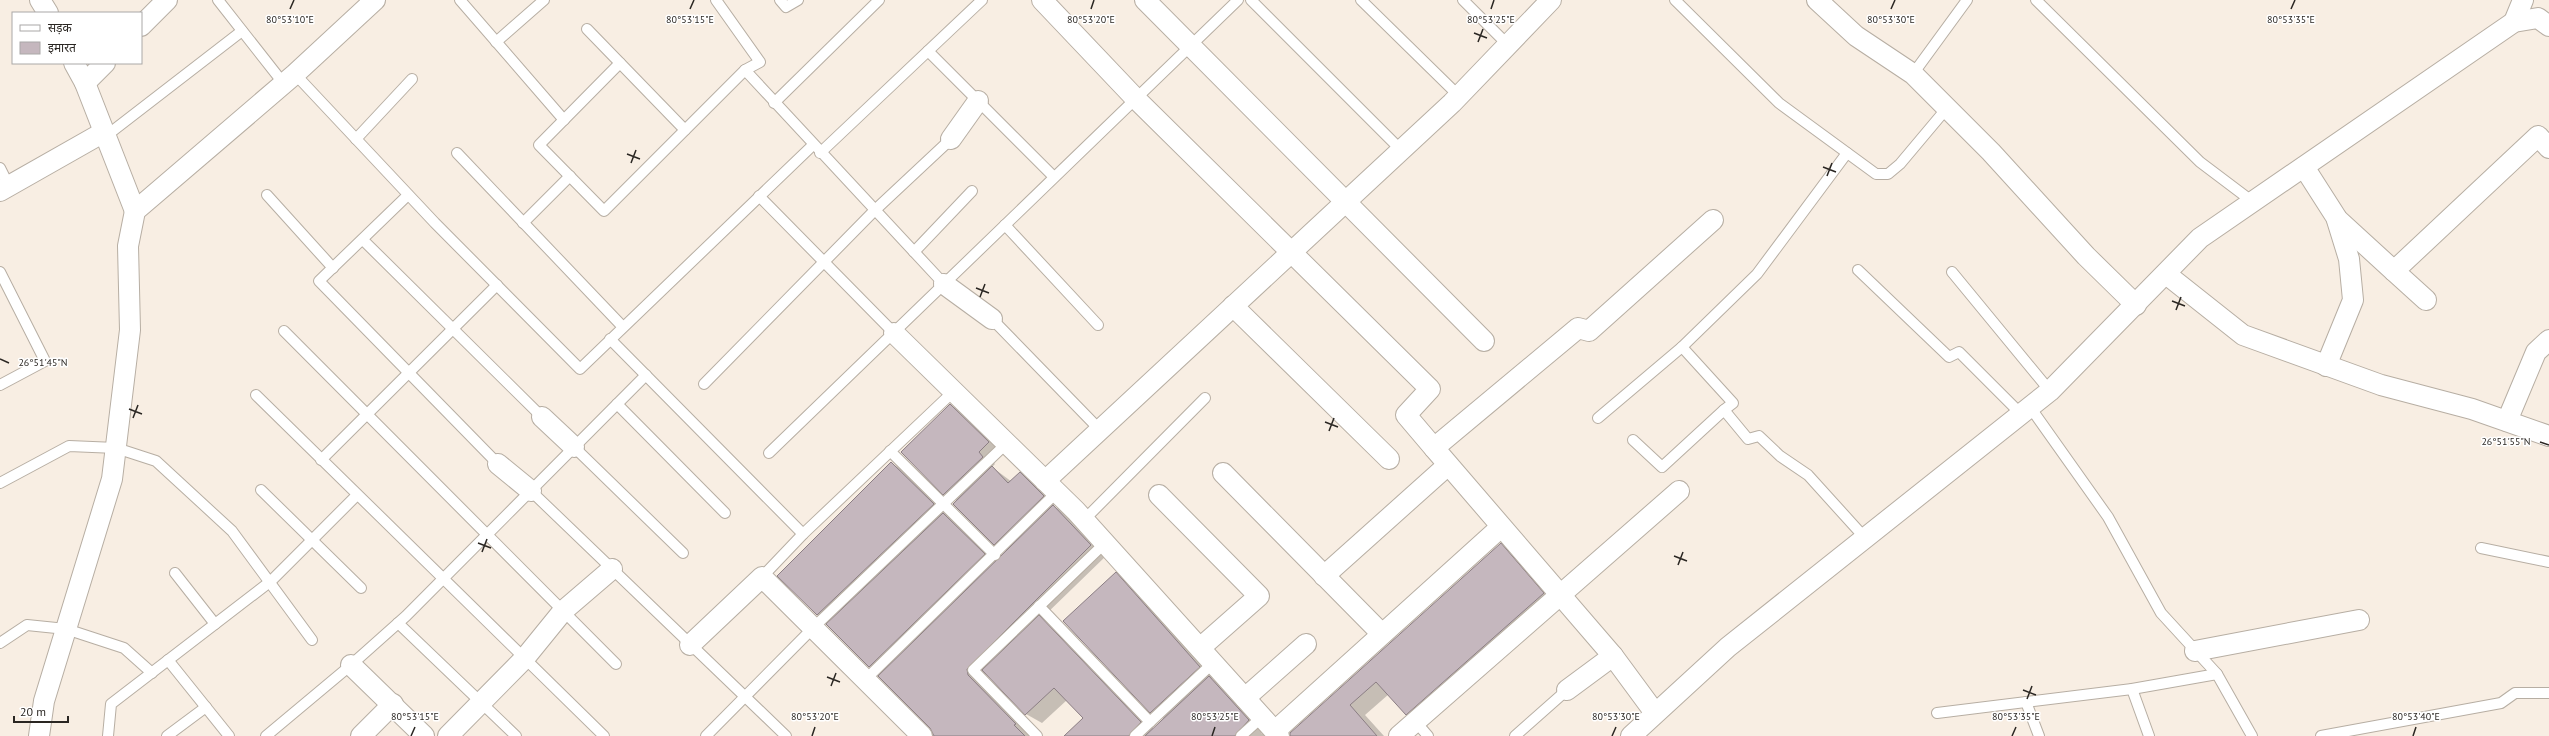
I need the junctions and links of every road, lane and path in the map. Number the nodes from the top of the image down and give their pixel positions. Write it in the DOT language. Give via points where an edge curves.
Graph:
graph roads {
  1 [pos="40,0"];
  2 [pos="167,0"];
  3 [pos="218,0"];
  4 [pos="375,0"];
  5 [pos="460,0"];
  6 [pos="544,0"];
  7 [pos="716,0"];
  8 [pos="780,0"];
  9 [pos="798,0"];
  10 [pos="879,0"];
  11 [pos="982,0"];
  12 [pos="1042,0"];
  13 [pos="1145,0"];
  14 [pos="1238,0"];
  15 [pos="1251,0"];
  16 [pos="1361,0"];
  17 [pos="1462,0"];
  18 [pos="1551,0"];
  19 [pos="1675,0"];
  20 [pos="1817,0"];
  21 [pos="1967,0"];
  22 [pos="2036,0"];
  23 [pos="2523,0"];
  24 [pos="2528,0"];
  25 [pos="47,12"];
  26 [pos="2514,22"];
  27 [pos="2543,22"];
  28 [pos="142,25"];
  29 [pos="587,29"];
  30 [pos="242,32"];
  31 [pos="496,42"];
  32 [pos="1191,45"];
  33 [pos="1508,45"];
  34 [pos="928,51"];
  35 [pos="620,63"];
  36 [pos="75,64"];
  37 [pos="104,64"];
  38 [pos="745,70"];
  39 [pos="1913,74"];
  40 [pos="289,79"];
  41 [pos="412,79"];
  42 [pos="85,83"];
  43 [pos="1459,96"];
  44 [pos="1136,99"];
  45 [pos="978,100"];
  46 [pos="774,103"];
  47 [pos="1947,108"];
  48 [pos="564,120"];
  49 [pos="685,130"];
  50 [pos="105,134"];
  51 [pos="356,139"];
  52 [pos="952,139"];
  53 [pos="813,145"];
  54 [pos="2549,148"];
  55 [pos="1401,150"];
  56 [pos="457,153"];
  57 [pos="820,153"];
  58 [pos="1846,153"];
  59 [pos="2304,166"];
  60 [pos="0,168"];
  61 [pos="570,176"];
  62 [pos="1054,177"];
  63 [pos="5,188"];
  64 [pos="972,191"];
  65 [pos="267,195"];
  66 [pos="408,195"];
  67 [pos="760,196"];
  68 [pos="1346,202"];
  69 [pos="2252,202"];
  70 [pos="135,211"];
  71 [pos="874,211"];
  72 [pos="2336,217"];
  73 [pos="1713,220"];
  74 [pos="523,223"];
  75 [pos="1005,225"];
  76 [pos="362,240"];
  77 [pos="914,252"];
  78 [pos="1290,253"];
  79 [pos="825,262"];
  80 [pos="333,268"];
  81 [pos="1858,270"];
  82 [pos="2394,271"];
  83 [pos="0,272"];
  84 [pos="1952,272"];
  85 [pos="2166,274"];
  86 [pos="944,284"];
  87 [pos="497,285"];
  88 [pos="2426,300"];
  89 [pos="2136,305"];
  90 [pos="1233,306"];
  91 [pos="992,319"];
  92 [pos="1098,325"];
  93 [pos="622,326"];
  94 [pos="453,329"];
  95 [pos="284,331"];
  96 [pos="894,333"];
  97 [pos="610,338"];
  98 [pos="2549,340"];
  99 [pos="1484,341"];
  100 [pos="1682,347"];
  101 [pos="2326,366"];
  102 [pos="409,373"];
  103 [pos="646,375"];
  104 [pos="704,384"];
  105 [pos="0,385"];
  106 [pos="2050,390"];
  107 [pos="954,391"];
  108 [pos="256,395"];
  109 [pos="1205,398"];
  110 [pos="617,404"];
  111 [pos="1724,410"];
  112 [pos="2025,410"];
  113 [pos="367,415"];
  114 [pos="542,417"];
  115 [pos="1598,418"];
  116 [pos="2507,421"];
  117 [pos="1100,430"];
  118 [pos="2549,436"];
  119 [pos="1633,440"];
  120 [pos="1007,443"];
  121 [pos="574,447"];
  122 [pos="116,448"];
  123 [pos="1434,448"];
  124 [pos="890,451"];
  125 [pos="769,453"];
  126 [pos="1389,459"];
  127 [pos="321,460"];
  128 [pos="498,464"];
  129 [pos="1448,465"];
  130 [pos="1223,473"];
  131 [pos="0,483"];
  132 [pos="1051,487"];
  133 [pos="260,490"];
  134 [pos="531,491"];
  135 [pos="1679,491"];
  136 [pos="1159,495"];
  137 [pos="356,496"];
  138 [pos="944,503"];
  139 [pos="724,513"];
  140 [pos="1084,520"];
  141 [pos="1501,526"];
  142 [pos="803,534"];
  143 [pos="486,535"];
  144 [pos="1865,538"];
  145 [pos="312,540"];
  146 [pos="1105,543"];
  147 [pos="2481,548"];
  148 [pos="683,553"];
  149 [pos="994,555"];
  150 [pos="2549,562"];
  151 [pos="612,569"];
  152 [pos="174,573"];
  153 [pos="1324,576"];
  154 [pos="762,577"];
  155 [pos="442,580"];
  156 [pos="271,581"];
  157 [pos="361,588"];
  158 [pos="1559,594"];
  159 [pos="1040,606"];
  160 [pos="563,611"];
  161 [pos="2359,620"];
  162 [pos="398,623"];
  163 [pos="215,624"];
  164 [pos="813,628"];
  165 [pos="66,629"];
  166 [pos="1382,634"];
  167 [pos="312,640"];
  168 [pos="0,643"];
  169 [pos="1306,644"];
  170 [pos="690,645"];
  171 [pos="1200,648"];
  172 [pos="2194,651"];
  173 [pos="1613,656"];
  174 [pos="524,659"];
  175 [pos="168,660"];
  176 [pos="1213,663"];
  177 [pos="616,664"];
  178 [pos="351,665"];
  179 [pos="152,673"];
  180 [pos="2217,674"];
  181 [pos="865,680"];
  182 [pos="2132,689"];
  183 [pos="1567,690"];
  184 [pos="2549,693"];
  185 [pos="744,698"];
  186 [pos="1245,698"];
  187 [pos="2026,702"];
  188 [pos="393,704"];
  189 [pos="482,704"];
  190 [pos="206,707"];
  191 [pos="1656,713"];
  192 [pos="1937,713"];
  193 [pos="1415,721"];
  194 [pos="1150,722"];
  195 [pos="1272,728"];
  196 [pos="39,736"];
  197 [pos="108,736"];
  198 [pos="167,736"];
  199 [pos="230,736"];
  200 [pos="266,736"];
  201 [pos="361,736"];
  202 [pos="424,736"];
  203 [pos="448,736"];
  204 [pos="516,736"];
  205 [pos="604,736"];
  206 [pos="706,736"];
  207 [pos="786,736"];
  208 [pos="922,736"];
  209 [pos="1037,736"];
  210 [pos="1135,736"];
  211 [pos="1241,736"];
  212 [pos="1399,736"];
  213 [pos="1428,736"];
  214 [pos="1515,736"];
  215 [pos="1631,736"];
  216 [pos="2039,736"];
  217 [pos="2149,736"];
  218 [pos="2252,736"];
  219 [pos="2321,736"];
  1 -- 25 [label="street"];
  2 -- 28 [label="street"];
  3 -- 30 [label="lane"];
  4 -- 40 [label="street"];
  5 -- 31 [label="lane"];
  6 -- 31 [label="lane"];
  7 -- 38 [label="lane" via="760,62"];
  8 -- 9 [label="lane" via="786,7"];
  10 -- 46 [label="lane"];
  11 -- 34 [label="lane"];
  12 -- 44 [label="street"];
  13 -- 32 [label="street"];
  14 -- 32 [label="lane"];
  15 -- 55 [label="lane"];
  16 -- 43 [label="lane"];
  17 -- 33 [label="lane"];
  18 -- 33 [label="street"];
  19 -- 58 [label="lane" via="1779,103"];
  20 -- 39 [label="street" via="1856,36"];
  21 -- 39 [label="lane"];
  22 -- 69 [label="lane" via="2200,162"];
  23 -- 26 [label="street"];
  24 -- 27 [label="street"];
  26 -- 27 [label="street"];
  26 -- 59 [label="street"];
  29 -- 35 [label="lane"];
  30 -- 40 [label="lane"];
  30 -- 50 [label="lane"];
  31 -- 48 [label="lane"];
  32 -- 44 [label="lane"];
  32 -- 68 [label="street"];
  33 -- 43 [label="street"];
  34 -- 45 [label="lane"];
  34 -- 57 [label="lane"];
  35 -- 48 [label="lane"];
  35 -- 49 [label="lane"];
  36 -- 42 [label="street"];
  37 -- 42 [label="street"];
  38 -- 46 [label="lane"];
  38 -- 49 [label="lane"];
  39 -- 47 [label="street"];
  40 -- 51 [label="lane"];
  40 -- 70 [label="street"];
  41 -- 51 [label="lane"];
  42 -- 50 [label="street"];
  43 -- 55 [label="street"];
  44 -- 62 [label="lane"];
  44 -- 78 [label="street"];
  45 -- 52 [label="street"];
  45 -- 62 [label="lane"];
  46 -- 53 [label="lane"];
  47 -- 58 [label="lane" via="1900,164 1888,174 1876,174"];
  47 -- 89 [label="street" via="2086,256"];
  48 -- 61 [label="lane" via="539,145"];
  49 -- 61 [label="lane" via="604,211"];
  50 -- 63 [label="street"];
  50 -- 70 [label="street"];
  51 -- 66 [label="lane"];
  52 -- 71 [label="lane"];
  53 -- 57 [label="lane"];
  53 -- 67 [label="lane"];
  54 -- 82 [label="street" via="2538,136"];
  55 -- 68 [label="street"];
  56 -- 74 [label="lane"];
  57 -- 71 [label="lane"];
  58 -- 100 [label="lane" via="1757,274"];
  59 -- 69 [label="street"];
  59 -- 72 [label="street"];
  60 -- 63 [label="lane"];
  61 -- 74 [label="lane"];
  62 -- 75 [label="lane"];
  64 -- 77 [label="lane"];
  65 -- 80 [label="lane"];
  66 -- 76 [label="lane"];
  66 -- 87 [label="lane"];
  67 -- 79 [label="lane"];
  67 -- 93 [label="lane"];
  68 -- 78 [label="street"];
  68 -- 99 [label="street"];
  69 -- 85 [label="street" via="2200,238"];
  70 -- 122 [label="street" via="128,246 130,330"];
  71 -- 77 [label="lane"];
  71 -- 79 [label="lane"];
  72 -- 82 [label="street"];
  72 -- 101 [label="street" via="2349,259 2353,300"];
  73 -- 123 [label="street" via="1589,331 1578,328"];
  74 -- 93 [label="lane"];
  75 -- 86 [label="lane"];
  75 -- 92 [label="lane"];
  76 -- 80 [label="lane"];
  76 -- 94 [label="lane"];
  77 -- 86 [label="lane"];
  78 -- 90 [label="street"];
  78 -- 123 [label="street" via="1430,389 1406,415"];
  79 -- 96 [label="lane"];
  79 -- 104 [label="lane"];
  80 -- 102 [label="lane" via="319,281"];
  81 -- 112 [label="lane" via="1949,357 1959,352"];
  82 -- 88 [label="street"];
  83 -- 105 [label="lane" via="45,361"];
  84 -- 106 [label="lane"];
  85 -- 89 [label="street"];
  85 -- 101 [label="street" via="2243,335"];
  86 -- 91 [label="street"];
  86 -- 96 [label="lane"];
  87 -- 94 [label="lane"];
  87 -- 97 [label="lane" via="580,369"];
  89 -- 106 [label="street"];
  90 -- 117 [label="street"];
  90 -- 126 [label="street"];
  91 -- 117 [label="lane"];
  93 -- 97 [label="lane"];
  94 -- 102 [label="lane"];
  94 -- 114 [label="lane"];
  95 -- 113 [label="lane"];
  96 -- 107 [label="street"];
  96 -- 125 [label="lane"];
  97 -- 103 [label="lane"];
  98 -- 116 [label="street" via="2536,352"];
  100 -- 111 [label="lane" via="1733,403"];
  100 -- 115 [label="lane"];
  101 -- 116 [label="street" via="2381,385"];
  102 -- 113 [label="lane"];
  102 -- 128 [label="lane"];
  103 -- 110 [label="lane"];
  103 -- 142 [label="lane"];
  106 -- 112 [label="street"];
  107 -- 120 [label="street"];
  107 -- 124 [label="lane"];
  108 -- 127 [label="lane"];
  109 -- 140 [label="lane"];
  110 -- 121 [label="lane"];
  110 -- 139 [label="lane"];
  111 -- 119 [label="lane" via="1662,467"];
  111 -- 144 [label="lane" via="1748,439 1759,436 1780,456 1808,475"];
  112 -- 144 [label="street"];
  112 -- 172 [label="lane" via="2108,517 2161,613"];
  113 -- 127 [label="lane"];
  113 -- 143 [label="lane"];
  114 -- 121 [label="street"];
  116 -- 118 [label="street"];
  117 -- 132 [label="street"];
  120 -- 132 [label="street"];
  120 -- 138 [label="lane"];
  121 -- 134 [label="lane"];
  121 -- 148 [label="lane"];
  122 -- 131 [label="lane" via="69,446"];
  122 -- 156 [label="lane" via="156,461 232,531"];
  122 -- 165 [label="street" via="112,479"];
  123 -- 129 [label="street"];
  124 -- 138 [label="lane"];
  124 -- 142 [label="lane"];
  127 -- 137 [label="lane"];
  128 -- 134 [label="street"];
  129 -- 141 [label="street"];
  129 -- 153 [label="street"];
  130 -- 153 [label="street"];
  132 -- 140 [label="street"];
  132 -- 149 [label="lane"];
  133 -- 145 [label="lane"];
  134 -- 143 [label="lane"];
  134 -- 151 [label="lane"];
  135 -- 158 [label="street"];
  136 -- 171 [label="street" via="1259,596"];
  137 -- 145 [label="lane"];
  137 -- 155 [label="lane"];
  138 -- 149 [label="lane"];
  138 -- 164 [label="lane"];
  140 -- 146 [label="street"];
  141 -- 158 [label="street"];
  141 -- 166 [label="street"];
  142 -- 154 [label="lane"];
  143 -- 155 [label="lane"];
  143 -- 160 [label="lane"];
  144 -- 191 [label="street" via="1728,647"];
  145 -- 156 [label="lane"];
  145 -- 157 [label="lane"];
  146 -- 159 [label="lane"];
  146 -- 171 [label="street"];
  147 -- 150 [label="lane"];
  149 -- 181 [label="lane"];
  151 -- 160 [label="street"];
  151 -- 170 [label="lane"];
  152 -- 163 [label="lane"];
  153 -- 166 [label="street"];
  154 -- 164 [label="street"];
  154 -- 170 [label="street"];
  155 -- 162 [label="lane"];
  155 -- 174 [label="lane"];
  156 -- 163 [label="lane"];
  156 -- 167 [label="lane"];
  158 -- 173 [label="street"];
  158 -- 193 [label="street"];
  159 -- 194 [label="lane"];
  159 -- 209 [label="lane" via="973,670"];
  160 -- 174 [label="street"];
  160 -- 177 [label="lane"];
  161 -- 172 [label="street"];
  162 -- 178 [label="lane"];
  162 -- 189 [label="lane"];
  163 -- 175 [label="lane"];
  164 -- 181 [label="street"];
  164 -- 185 [label="lane"];
  165 -- 168 [label="lane" via="27,625"];
  165 -- 179 [label="lane" via="124,648"];
  165 -- 196 [label="street" via="44,701"];
  166 -- 195 [label="street"];
  169 -- 186 [label="street"];
  170 -- 185 [label="lane"];
  171 -- 176 [label="street"];
  172 -- 180 [label="lane"];
  173 -- 183 [label="street"];
  173 -- 191 [label="street"];
  174 -- 189 [label="street"];
  174 -- 205 [label="lane"];
  175 -- 179 [label="lane"];
  175 -- 190 [label="lane"];
  176 -- 186 [label="street"];
  176 -- 194 [label="lane"];
  178 -- 188 [label="street"];
  178 -- 200 [label="lane"];
  179 -- 197 [label="lane" via="111,704"];
  180 -- 182 [label="lane"];
  180 -- 218 [label="lane"];
  181 -- 208 [label="street"];
  182 -- 187 [label="lane"];
  182 -- 217 [label="lane"];
  183 -- 214 [label="lane"];
  184 -- 219 [label="lane" via="2516,693 2501,703"];
  185 -- 206 [label="lane"];
  185 -- 207 [label="lane"];
  186 -- 195 [label="street"];
  187 -- 192 [label="lane"];
  187 -- 216 [label="lane"];
  188 -- 201 [label="street"];
  188 -- 202 [label="street"];
  189 -- 203 [label="street"];
  189 -- 204 [label="lane"];
  190 -- 198 [label="lane"];
  190 -- 199 [label="lane"];
  191 -- 215 [label="street"];
  193 -- 212 [label="street"];
  193 -- 213 [label="lane"];
  194 -- 210 [label="lane"];
  195 -- 211 [label="lane"];
}
